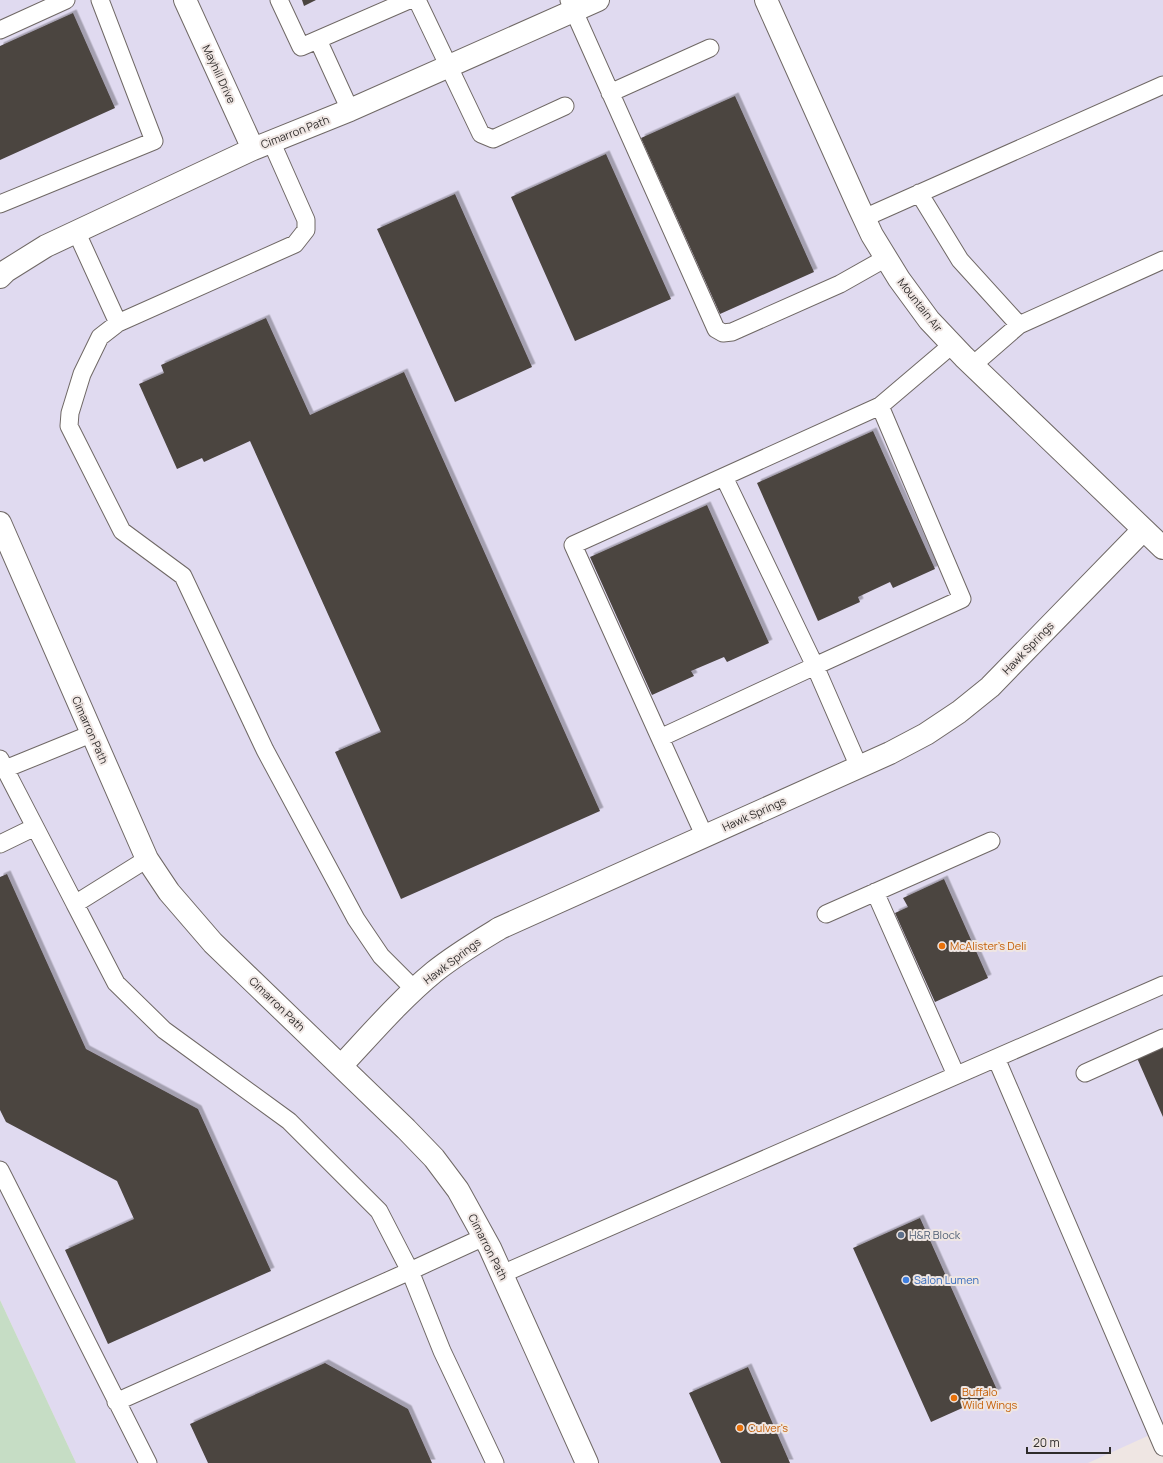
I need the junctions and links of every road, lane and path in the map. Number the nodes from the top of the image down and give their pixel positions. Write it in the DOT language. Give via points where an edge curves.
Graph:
graph roads {
  1 [pos="66,0"];
  2 [pos="100,0"];
  3 [pos="185,0"];
  4 [pos="279,0"];
  5 [pos="409,0"];
  6 [pos="417,0"];
  7 [pos="598,0"];
  8 [pos="766,0"];
  9 [pos="572,5"];
  10 [pos="0,30"];
  11 [pos="318,40"];
  12 [pos="710,48"];
  13 [pos="448,67"];
  14 [pos="1163,85"];
  15 [pos="610,93"];
  16 [pos="566,106"];
  17 [pos="350,110"];
  18 [pos="262,145"];
  19 [pos="919,193"];
  20 [pos="0,204"];
  21 [pos="864,218"];
  22 [pos="76,231"];
  23 [pos="886,258"];
  24 [pos="1163,260"];
  25 [pos="0,277"];
  26 [pos="118,323"];
  27 [pos="1019,325"];
  28 [pos="953,344"];
  29 [pos="973,365"];
  30 [pos="880,406"];
  31 [pos="724,477"];
  32 [pos="0,523"];
  33 [pos="1143,530"];
  34 [pos="1163,548"];
  35 [pos="815,666"];
  36 [pos="91,734"];
  37 [pos="660,738"];
  38 [pos="2,764"];
  39 [pos="859,767"];
  40 [pos="35,827"];
  41 [pos="705,836"];
  42 [pos="991,841"];
  43 [pos="0,844"];
  44 [pos="147,858"];
  45 [pos="875,892"];
  46 [pos="76,904"];
  47 [pos="826,914"];
  48 [pos="1163,985"];
  49 [pos="415,990"];
  50 [pos="1163,1038"];
  51 [pos="996,1058"];
  52 [pos="341,1066"];
  53 [pos="1085,1073"];
  54 [pos="956,1075"];
  55 [pos="0,1170"];
  56 [pos="484,1237"];
  57 [pos="410,1271"];
  58 [pos="502,1274"];
  59 [pos="116,1402"];
  60 [pos="1163,1447"];
  61 [pos="148,1463"];
  62 [pos="494,1463"];
  63 [pos="587,1463"];
  1 -- 10 [label="lane"];
  2 -- 20 [label="lane" via="154,141"];
  3 -- 18 [label="street, Mayhill Drive"];
  4 -- 11 [label="lane" via="301,47"];
  5 -- 11 [label="lane"];
  6 -- 13 [label="lane"];
  7 -- 9 [label="street, Cimarron Path"];
  8 -- 21 [label="street, Mountain Air"];
  9 -- 13 [label="street, Cimarron Path"];
  9 -- 15 [label="lane"];
  11 -- 17 [label="lane"];
  12 -- 15 [label="lane"];
  13 -- 16 [label="lane" via="481,134 493,139"];
  13 -- 17 [label="street, Cimarron Path"];
  14 -- 19 [label="lane"];
  15 -- 23 [label="lane" via="716,329 722,333 732,332 840,284"];
  17 -- 18 [label="street, Cimarron Path"];
  18 -- 22 [label="street, Cimarron Path"];
  18 -- 26 [label="lane" via="306,220 306,230 295,244"];
  19 -- 21 [label="lane"];
  19 -- 27 [label="lane" via="960,260"];
  21 -- 23 [label="street, Mountain Air"];
  22 -- 25 [label="street, Cimarron Path" via="46,246"];
  22 -- 26 [label="lane"];
  23 -- 28 [label="street, Mountain Air" via="930,320"];
  24 -- 27 [label="lane"];
  26 -- 49 [label="lane" via="100,337 82,374 70,413 69,426 122,531 183,576 265,750 356,918 381,956"];
  27 -- 29 [label="lane"];
  28 -- 29 [label="street, Mountain Air"];
  28 -- 30 [label="lane"];
  29 -- 33 [label="street, Mountain Air"];
  30 -- 31 [label="lane"];
  30 -- 35 [label="lane" via="962,599"];
  31 -- 35 [label="lane"];
  31 -- 37 [label="lane" via="572,545"];
  32 -- 36 [label="street, Cimarron Path"];
  33 -- 34 [label="street, Mountain Air"];
  33 -- 39 [label="street, Hawk Springs" via="990,687 926,734"];
  35 -- 37 [label="lane"];
  35 -- 39 [label="lane"];
  36 -- 38 [label="lane"];
  36 -- 44 [label="street, Cimarron Path"];
  37 -- 41 [label="lane"];
  38 -- 40 [label="lane"];
  39 -- 41 [label="street, Hawk Springs"];
  40 -- 43 [label="lane"];
  40 -- 46 [label="lane"];
  41 -- 49 [label="street, Hawk Springs" via="500,928 465,948"];
  42 -- 45 [label="lane"];
  44 -- 46 [label="lane"];
  44 -- 52 [label="street, Cimarron Path" via="169,892 214,942"];
  45 -- 47 [label="lane"];
  45 -- 54 [label="lane"];
  46 -- 57 [label="lane" via="116,983 164,1030 289,1121 379,1211"];
  48 -- 51 [label="lane"];
  49 -- 52 [label="street, Hawk Springs"];
  50 -- 53 [label="lane"];
  51 -- 54 [label="lane"];
  51 -- 60 [label="lane"];
  52 -- 56 [label="street, Cimarron Path" via="434,1158 458,1190"];
  54 -- 58 [label="lane"];
  55 -- 59 [label="lane"];
  56 -- 57 [label="lane"];
  56 -- 58 [label="street, Cimarron Path"];
  57 -- 59 [label="lane"];
  57 -- 62 [label="lane" via="442,1351"];
  58 -- 63 [label="street, Cimarron Path"];
  59 -- 61 [label="lane"];
}
